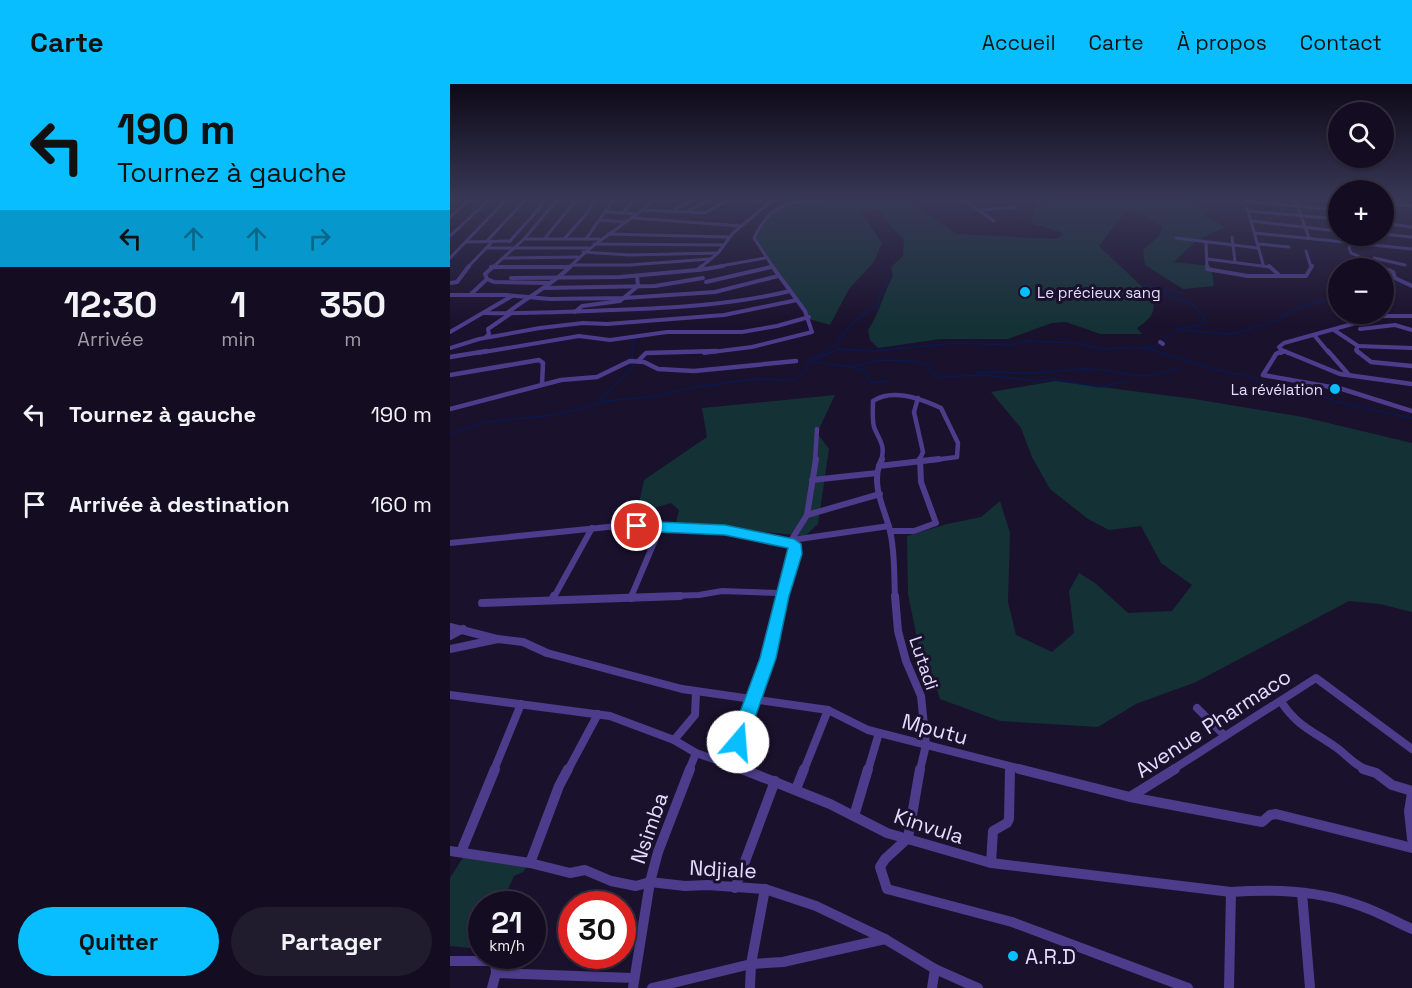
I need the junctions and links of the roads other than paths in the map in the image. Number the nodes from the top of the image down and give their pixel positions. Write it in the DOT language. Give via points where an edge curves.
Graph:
graph roads {
  1 [pos="486,241"];
  2 [pos="490,241"];
  3 [pos="494,241"];
  4 [pos="515,241"];
  5 [pos="521,241"];
  6 [pos="596,241"];
  7 [pos="726,241"];
  8 [pos="757,241"];
  9 [pos="1195,241"];
  10 [pos="1233,241"];
  11 [pos="1257,241"];
  12 [pos="1401,241"];
  13 [pos="466,242"];
  14 [pos="509,242"];
  15 [pos="1206,243"];
  16 [pos="593,244"];
  17 [pos="723,245"];
  18 [pos="1234,246"];
  19 [pos="1258,246"];
  20 [pos="1351,246"];
  21 [pos="1388,246"];
  22 [pos="513,247"];
  23 [pos="1289,247"];
  24 [pos="486,248"];
  25 [pos="588,248"];
  26 [pos="1405,248"];
  27 [pos="1412,249"];
  28 [pos="1306,251"];
  29 [pos="584,252"];
  30 [pos="718,253"];
  31 [pos="578,257"];
  32 [pos="450,258"];
  33 [pos="502,258"];
  34 [pos="765,258"];
  35 [pos="1363,258"];
  36 [pos="711,259"];
  37 [pos="1207,259"];
  38 [pos="1235,262"];
  39 [pos="1263,264"];
  40 [pos="1394,264"];
  41 [pos="571,266"];
  42 [pos="491,267"];
  43 [pos="771,267"];
  44 [pos="1394,268"];
  45 [pos="698,270"];
  46 [pos="1394,272"];
  47 [pos="637,276"];
  48 [pos="778,276"];
  49 [pos="1280,276"];
  50 [pos="511,278"];
  51 [pos="559,278"];
  52 [pos="487,279"];
  53 [pos="705,280"];
  54 [pos="457,282"];
  55 [pos="450,283"];
  56 [pos="549,284"];
  57 [pos="638,286"];
  58 [pos="1412,286"];
  59 [pos="543,288"];
  60 [pos="711,291"];
  61 [pos="790,291"];
  62 [pos="450,293"];
  63 [pos="470,295"];
  64 [pos="512,296"];
  65 [pos="526,298"];
  66 [pos="624,298"];
  67 [pos="797,300"];
  68 [pos="714,303"];
  69 [pos="575,312"];
  70 [pos="485,313"];
  71 [pos="508,314"];
  72 [pos="1412,316"];
  73 [pos="809,317"];
  74 [pos="1360,329"];
  75 [pos="1334,330"];
  76 [pos="1412,330"];
  77 [pos="450,333"];
  78 [pos="1314,335"];
  79 [pos="485,338"];
  80 [pos="1358,346"];
  81 [pos="450,348"];
  82 [pos="1412,348"];
  83 [pos="1282,350"];
  84 [pos="450,357"];
  85 [pos="634,361"];
  86 [pos="796,361"];
  87 [pos="1412,366"];
  88 [pos="450,375"];
  89 [pos="1348,375"];
  90 [pos="1412,384"];
  91 [pos="543,385"];
  92 [pos="918,398"];
  93 [pos="450,409"];
  94 [pos="1412,411"];
  95 [pos="817,429"];
  96 [pos="920,461"];
  97 [pos="878,467"];
  98 [pos="812,480"];
  99 [pos="880,494"];
  100 [pos="807,515"];
  101 [pos="661,526"];
  102 [pos="592,528"];
  103 [pos="890,528"];
  104 [pos="793,542"];
  105 [pos="450,543"];
  106 [pos="782,596"];
  107 [pos="630,598"];
  108 [pos="552,600"];
  109 [pos="482,603"];
  110 [pos="450,627"];
  111 [pos="463,629"];
  112 [pos="450,636"];
  113 [pos="498,639"];
  114 [pos="450,649"];
  115 [pos="696,692"];
  116 [pos="450,695"];
  117 [pos="752,700"];
  118 [pos="1282,703"];
  119 [pos="521,704"];
  120 [pos="1197,708"];
  121 [pos="828,710"];
  122 [pos="598,714"];
  123 [pos="879,733"];
  124 [pos="1225,736"];
  125 [pos="674,740"];
  126 [pos="926,746"];
  127 [pos="1412,749"];
  128 [pos="696,753"];
  129 [pos="731,764"];
  130 [pos="1010,768"];
  131 [pos="775,781"];
  132 [pos="796,789"];
  133 [pos="1412,792"];
  134 [pos="1130,797"];
  135 [pos="854,816"];
  136 [pos="908,838"];
  137 [pos="1412,839"];
  138 [pos="1412,848"];
  139 [pos="450,850"];
  140 [pos="461,852"];
  141 [pos="530,862"];
  142 [pos="991,863"];
  143 [pos="650,882"];
  144 [pos="735,888"];
  145 [pos="765,889"];
  146 [pos="1231,892"];
  147 [pos="1302,893"];
  148 [pos="1412,929"];
  149 [pos="885,939"];
  150 [pos="450,961"];
  151 [pos="751,964"];
  152 [pos="935,969"];
  153 [pos="496,973"];
  154 [pos="633,983"];
  155 [pos="492,988"];
  156 [pos="652,988"];
  157 [pos="750,988"];
  158 [pos="932,988"];
  159 [pos="978,988"];
  160 [pos="1188,988"];
  161 [pos="1228,988"];
  162 [pos="1310,988"];
  1 -- 13 [label="street"];
  2 -- 24 [label="street"];
  3 -- 14 [label="street"];
  4 -- 14 [label="street"];
  5 -- 22 [label="street"];
  6 -- 16 [label="street"];
  7 -- 17 [label="street"];
  8 -- 34 [label="street"];
  9 -- 15 [label="street"];
  10 -- 18 [label="street"];
  11 -- 19 [label="street"];
  12 -- 26 [label="street"];
  13 -- 32 [label="street"];
  15 -- 18 [label="street"];
  15 -- 37 [label="street"];
  16 -- 17 [label="street"];
  16 -- 25 [label="street"];
  17 -- 30 [label="street"];
  18 -- 19 [label="street"];
  18 -- 38 [label="street"];
  19 -- 23 [label="street"];
  19 -- 39 [label="street"];
  20 -- 35 [label="street" via="1351,253"];
  21 -- 26 [label="street"];
  22 -- 24 [label="street"];
  22 -- 25 [label="street"];
  22 -- 33 [label="street"];
  24 -- 54 [label="street"];
  25 -- 29 [label="street"];
  26 -- 27 [label="street"];
  28 -- 49 [label="street" via="1312,266 1306,276"];
  29 -- 30 [label="street"];
  29 -- 31 [label="street"];
  30 -- 36 [label="street"];
  31 -- 33 [label="street"];
  31 -- 41 [label="street"];
  33 -- 42 [label="street"];
  34 -- 43 [label="street"];
  34 -- 45 [label="street"];
  36 -- 41 [label="street"];
  36 -- 45 [label="street"];
  37 -- 38 [label="street"];
  37 -- 49 [label="street" via="1205,267 1209,270"];
  38 -- 39 [label="street"];
  39 -- 49 [label="street"];
  40 -- 44 [label="street" via="1405,265"];
  41 -- 42 [label="street"];
  41 -- 51 [label="street"];
  42 -- 52 [label="street" via="485,274"];
  43 -- 48 [label="street"];
  43 -- 53 [label="street"];
  45 -- 47 [label="street"];
  45 -- 53 [label="street"];
  46 -- 58 [label="street" via="1395,278"];
  47 -- 51 [label="street"];
  47 -- 57 [label="street"];
  48 -- 60 [label="street"];
  48 -- 61 [label="street"];
  50 -- 51 [label="street"];
  51 -- 56 [label="street"];
  52 -- 56 [label="street"];
  52 -- 63 [label="street"];
  53 -- 57 [label="street"];
  53 -- 60 [label="street"];
  54 -- 55 [label="street"];
  54 -- 62 [label="street"];
  56 -- 59 [label="street"];
  57 -- 59 [label="street"];
  57 -- 66 [label="street"];
  59 -- 65 [label="street"];
  60 -- 66 [label="street"];
  60 -- 68 [label="street"];
  61 -- 67 [label="street"];
  61 -- 68 [label="street"];
  62 -- 63 [label="street"];
  63 -- 64 [label="street"];
  64 -- 65 [label="street"];
  64 -- 70 [label="street"];
  65 -- 66 [label="street"];
  65 -- 71 [label="street"];
  66 -- 69 [label="street" via="582,306"];
  67 -- 73 [label="street"];
  67 -- 79 [label="street" via="724,315 607,324 602,320"];
  68 -- 69 [label="street"];
  69 -- 71 [label="street"];
  70 -- 71 [label="street"];
  70 -- 77 [label="street"];
  71 -- 79 [label="street" via="488,329"];
  72 -- 75 [label="street" via="1381,316"];
  73 -- 84 [label="street" via="747,331 659,332 592,341 579,336"];
  73 -- 85 [label="street" via="812,332 789,340 700,353 646,352"];
  74 -- 76 [label="street" via="1395,325"];
  75 -- 78 [label="street"];
  75 -- 80 [label="street"];
  78 -- 83 [label="street" via="1284,343 1279,347"];
  78 -- 89 [label="street"];
  79 -- 81 [label="street"];
  80 -- 82 [label="street"];
  80 -- 87 [label="street" via="1356,350 1371,363"];
  83 -- 89 [label="street"];
  83 -- 94 [label="street" via="1263,375 1330,387"];
  85 -- 86 [label="street" via="658,369 694,371"];
  85 -- 91 [label="street" via="597,378"];
  88 -- 91 [label="street" via="538,360 543,363"];
  89 -- 90 [label="street"];
  91 -- 93 [label="street"];
  92 -- 96 [label="street" via="914,412 923,452"];
  92 -- 96 [label="street" via="941,408 958,443 957,457"];
  92 -- 97 [label="street, Lutadi" via="874,398 874,426 884,452"];
  95 -- 98 [label="street"];
  96 -- 97 [label="street"];
  96 -- 103 [label="street" via="921,482 936,524 914,531"];
  97 -- 98 [label="street"];
  97 -- 99 [label="street, Lutadi"];
  98 -- 100 [label="street"];
  99 -- 100 [label="street"];
  99 -- 103 [label="street, Lutadi"];
  100 -- 104 [label="street"];
  101 -- 102 [label="street"];
  101 -- 104 [label="street" via="725,530"];
  101 -- 107 [label="street"];
  102 -- 105 [label="street"];
  102 -- 108 [label="street"];
  103 -- 104 [label="street"];
  103 -- 126 [label="street, Lutadi" via="898,631 903,655 921,696"];
  104 -- 106 [label="street" via="794,557"];
  106 -- 107 [label="street" via="722,591"];
  106 -- 117 [label="street" via="768,658"];
  107 -- 108 [label="street"];
  108 -- 109 [label="street"];
  110 -- 111 [label="street"];
  111 -- 112 [label="street"];
  111 -- 113 [label="street"];
  113 -- 114 [label="street, Mputu"];
  113 -- 115 [label="street, Mputu" via="531,644 547,653"];
  115 -- 117 [label="street, Mputu"];
  115 -- 125 [label="street" via="695,716"];
  116 -- 119 [label="street, Kinvula"];
  117 -- 121 [label="street, Mputu"];
  117 -- 129 [label="street"];
  118 -- 124 [label="street, Avenue Pharmaco"];
  118 -- 127 [label="street, Avenue Pharmaco" via="1316,678"];
  118 -- 133 [label="street" via="1309,732 1359,767"];
  119 -- 122 [label="street, Kinvula"];
  119 -- 140 [label="street"];
  120 -- 124 [label="street"];
  121 -- 123 [label="street, Mputu"];
  121 -- 132 [label="street"];
  122 -- 125 [label="street, Kinvula"];
  122 -- 141 [label="street" via="560,786"];
  123 -- 126 [label="street, Mputu"];
  123 -- 135 [label="street"];
  124 -- 134 [label="street, Avenue Pharmaco"];
  125 -- 128 [label="street, Kinvula"];
  126 -- 130 [label="street, Mputu"];
  126 -- 136 [label="street, Lutadi"];
  128 -- 129 [label="street, Kinvula"];
  128 -- 143 [label="street, Nsimba" via="665,831"];
  129 -- 131 [label="street, Kinvula"];
  130 -- 134 [label="street, Mputu"];
  130 -- 142 [label="street" via="1009,819 993,831"];
  131 -- 132 [label="street, Kinvula"];
  131 -- 144 [label="street"];
  132 -- 135 [label="street, Kinvula"];
  133 -- 137 [label="street"];
  134 -- 138 [label="street, Mputu" via="1262,822 1276,814"];
  135 -- 136 [label="street, Kinvula" via="886,833"];
  136 -- 142 [label="street, Kinvula"];
  136 -- 160 [label="street" via="880,867 889,890 1012,922"];
  139 -- 140 [label="street, Ndjiale"];
  140 -- 141 [label="street, Ndjiale"];
  141 -- 143 [label="street, Ndjiale" via="570,873 585,870 629,885"];
  142 -- 146 [label="street, Kinvula"];
  143 -- 144 [label="street, Ndjiale"];
  143 -- 154 [label="street, Nsimba"];
  144 -- 145 [label="street, Ndjiale"];
  145 -- 149 [label="street, Ndjiale" via="816,906"];
  145 -- 151 [label="street"];
  146 -- 147 [label="street, Kinvula"];
  146 -- 161 [label="street"];
  147 -- 148 [label="street, Kinvula" via="1345,902"];
  147 -- 162 [label="street"];
  149 -- 151 [label="street" via="783,962"];
  149 -- 152 [label="street, Ndjiale"];
  150 -- 153 [label="street" via="495,961"];
  151 -- 156 [label="street"];
  151 -- 157 [label="street"];
  152 -- 158 [label="street"];
  152 -- 159 [label="street, Ndjiale"];
  153 -- 154 [label="street"];
  153 -- 155 [label="street"];
}
